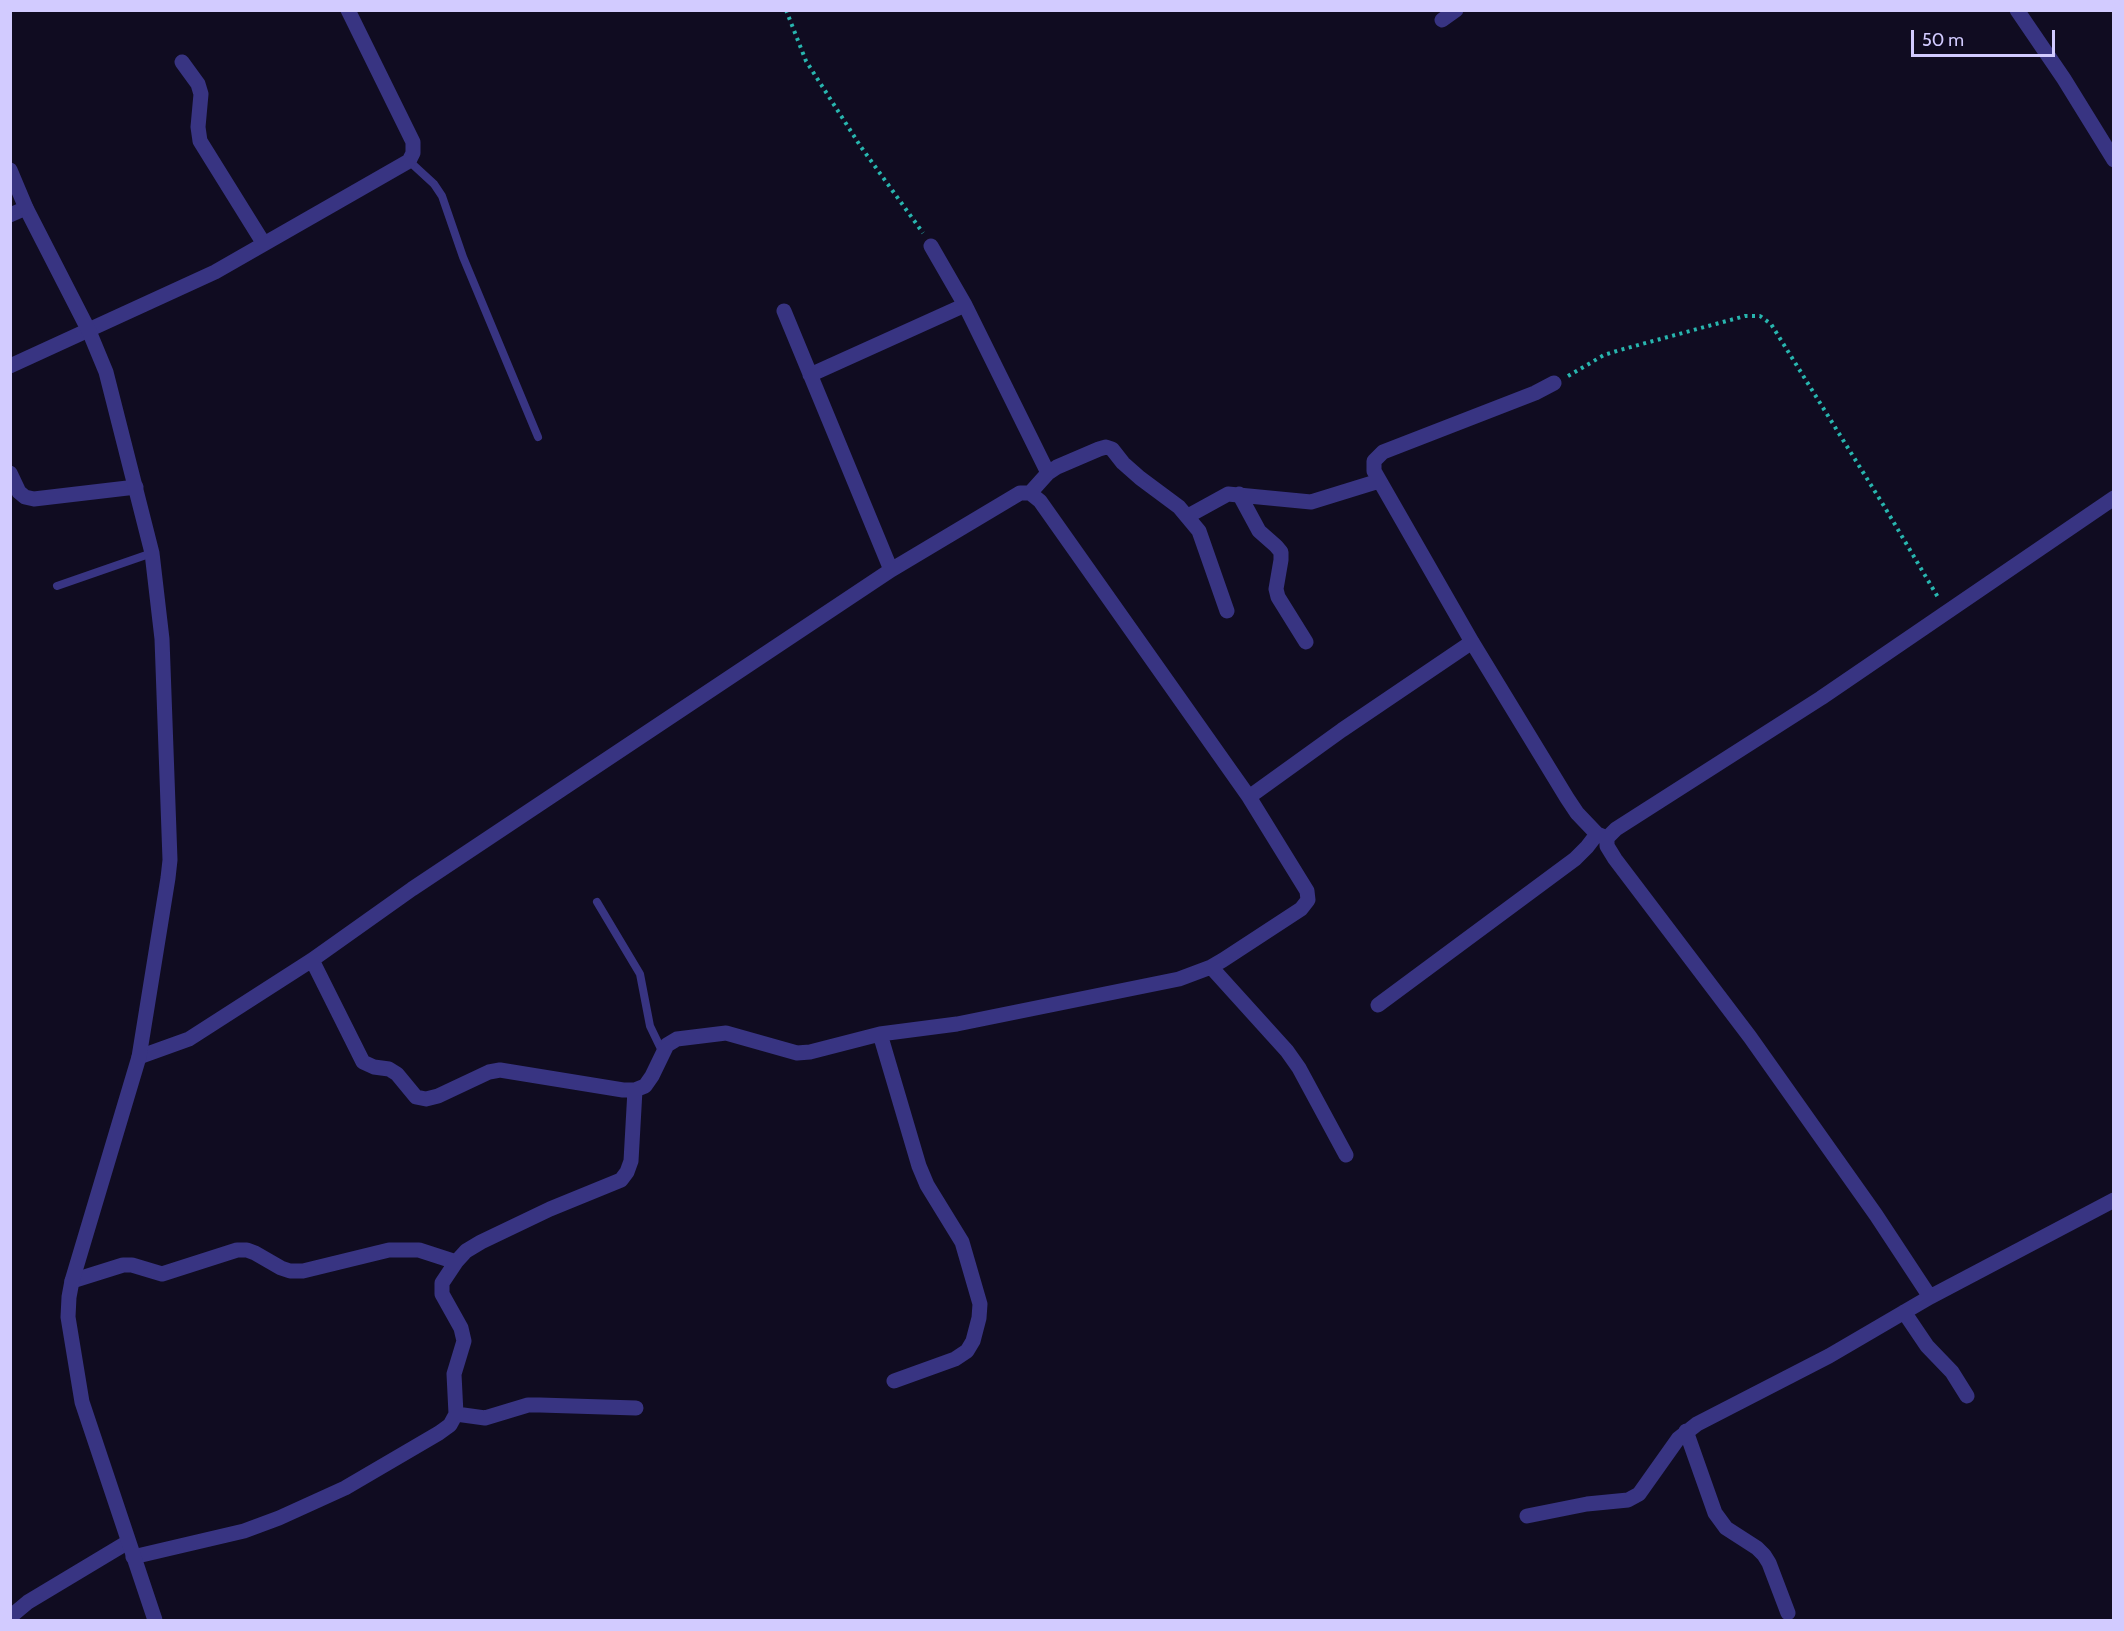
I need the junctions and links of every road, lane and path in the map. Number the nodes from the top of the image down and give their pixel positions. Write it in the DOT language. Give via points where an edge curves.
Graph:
graph roads {
  1 [pos="348,10"];
  2 [pos="786,10"];
  3 [pos="1456,10"];
  4 [pos="2017,10"];
  5 [pos="1442,20"];
  6 [pos="182,62"];
  7 [pos="2114,160"];
  8 [pos="409,161"];
  9 [pos="10,170"];
  10 [pos="26,208"];
  11 [pos="10,214"];
  12 [pos="264,244"];
  13 [pos="931,246"];
  14 [pos="965,305"];
  15 [pos="784,312"];
  16 [pos="89,331"];
  17 [pos="10,366"];
  18 [pos="810,375"];
  19 [pos="1554,383"];
  20 [pos="538,437"];
  21 [pos="10,473"];
  22 [pos="1048,473"];
  23 [pos="1379,481"];
  24 [pos="136,487"];
  25 [pos="1030,493"];
  26 [pos="1239,494"];
  27 [pos="2114,498"];
  28 [pos="1188,516"];
  29 [pos="152,553"];
  30 [pos="891,570"];
  31 [pos="57,586"];
  32 [pos="1227,611"];
  33 [pos="1946,613"];
  34 [pos="1306,642"];
  35 [pos="1472,642"];
  36 [pos="1249,797"];
  37 [pos="1602,836"];
  38 [pos="597,902"];
  39 [pos="312,960"];
  40 [pos="1211,967"];
  41 [pos="1378,1005"];
  42 [pos="880,1035"];
  43 [pos="663,1053"];
  44 [pos="139,1057"];
  45 [pos="635,1090"];
  46 [pos="1346,1155"];
  47 [pos="2114,1200"];
  48 [pos="456,1262"];
  49 [pos="72,1281"];
  50 [pos="1930,1297"];
  51 [pos="1904,1312"];
  52 [pos="894,1381"];
  53 [pos="1967,1396"];
  54 [pos="636,1408"];
  55 [pos="456,1414"];
  56 [pos="1686,1431"];
  57 [pos="1527,1516"];
  58 [pos="131,1550"];
  59 [pos="1788,1613"];
  60 [pos="10,1617"];
  61 [pos="155,1620"];
  1 -- 8 [label="street" via="413,142"];
  2 -- 13 [label="path" via="806,61"];
  3 -- 5 [label="street"];
  4 -- 7 [label="street"];
  6 -- 12 [label="street" via="201,94 200,141"];
  8 -- 12 [label="street"];
  8 -- 20 [label="lane" via="442,196 463,257"];
  9 -- 10 [label="street"];
  10 -- 11 [label="street"];
  10 -- 16 [label="street"];
  12 -- 16 [label="street" via="215,272"];
  13 -- 14 [label="street"];
  14 -- 18 [label="street"];
  14 -- 22 [label="street"];
  15 -- 18 [label="street"];
  16 -- 17 [label="street"];
  16 -- 24 [label="street" via="106,372"];
  18 -- 30 [label="street"];
  19 -- 23 [label="street" via="1383,452 1374,461"];
  19 -- 33 [label="path" via="1604,355 1745,316 1760,316 1770,324 1884,506"];
  21 -- 24 [label="street" via="19,492 34,499"];
  22 -- 25 [label="street"];
  22 -- 28 [label="street" via="1106,447"];
  23 -- 26 [label="street" via="1311,502"];
  23 -- 35 [label="street"];
  24 -- 29 [label="street"];
  25 -- 30 [label="street" via="1020,493"];
  25 -- 36 [label="street" via="1040,501"];
  26 -- 28 [label="street" via="1218,498"];
  26 -- 34 [label="street" via="1259,531 1281,552 1278,597"];
  27 -- 33 [label="street"];
  28 -- 32 [label="street" via="1199,531"];
  29 -- 31 [label="lane"];
  29 -- 44 [label="street" via="162,639 170,860"];
  30 -- 39 [label="street" via="431,876"];
  33 -- 37 [label="street" via="1821,698"];
  35 -- 36 [label="street"];
  35 -- 37 [label="street" via="1577,813"];
  36 -- 40 [label="street" via="1307,891 1308,900 1301,909"];
  37 -- 41 [label="street"];
  37 -- 50 [label="street" via="1615,859 1750,1037"];
  38 -- 43 [label="lane" via="640,974 650,1026"];
  39 -- 44 [label="street" via="189,1039"];
  39 -- 45 [label="street" via="363,1062 397,1074 416,1097 438,1096 500,1070"];
  40 -- 42 [label="street" via="1179,979 957,1024"];
  40 -- 46 [label="street" via="1287,1051"];
  42 -- 43 [label="street" via="797,1053 726,1033 713,1033 676,1039"];
  42 -- 52 [label="street" via="919,1166 962,1242 980,1304 973,1341 967,1351"];
  43 -- 45 [label="street" via="645,1086"];
  44 -- 49 [label="street"];
  45 -- 48 [label="street" via="631,1161 621,1180 481,1242"];
  47 -- 50 [label="street"];
  48 -- 49 [label="street" via="419,1250 389,1250 290,1271 255,1253 237,1250 162,1274 123,1265"];
  48 -- 55 [label="street" via="442,1284 442,1294 464,1341 454,1374"];
  49 -- 58 [label="street" via="68,1317 82,1402"];
  50 -- 51 [label="street"];
  51 -- 53 [label="street" via="1927,1346 1953,1372"];
  51 -- 56 [label="street"];
  54 -- 55 [label="street" via="540,1405 485,1418"];
  55 -- 58 [label="street" via="439,1433 345,1488 279,1518 244,1531"];
  56 -- 57 [label="street" via="1639,1494 1628,1500"];
  56 -- 59 [label="street" via="1715,1513 1726,1528 1764,1555"];
  58 -- 60 [label="street" via="28,1602"];
  58 -- 61 [label="street"];
}
